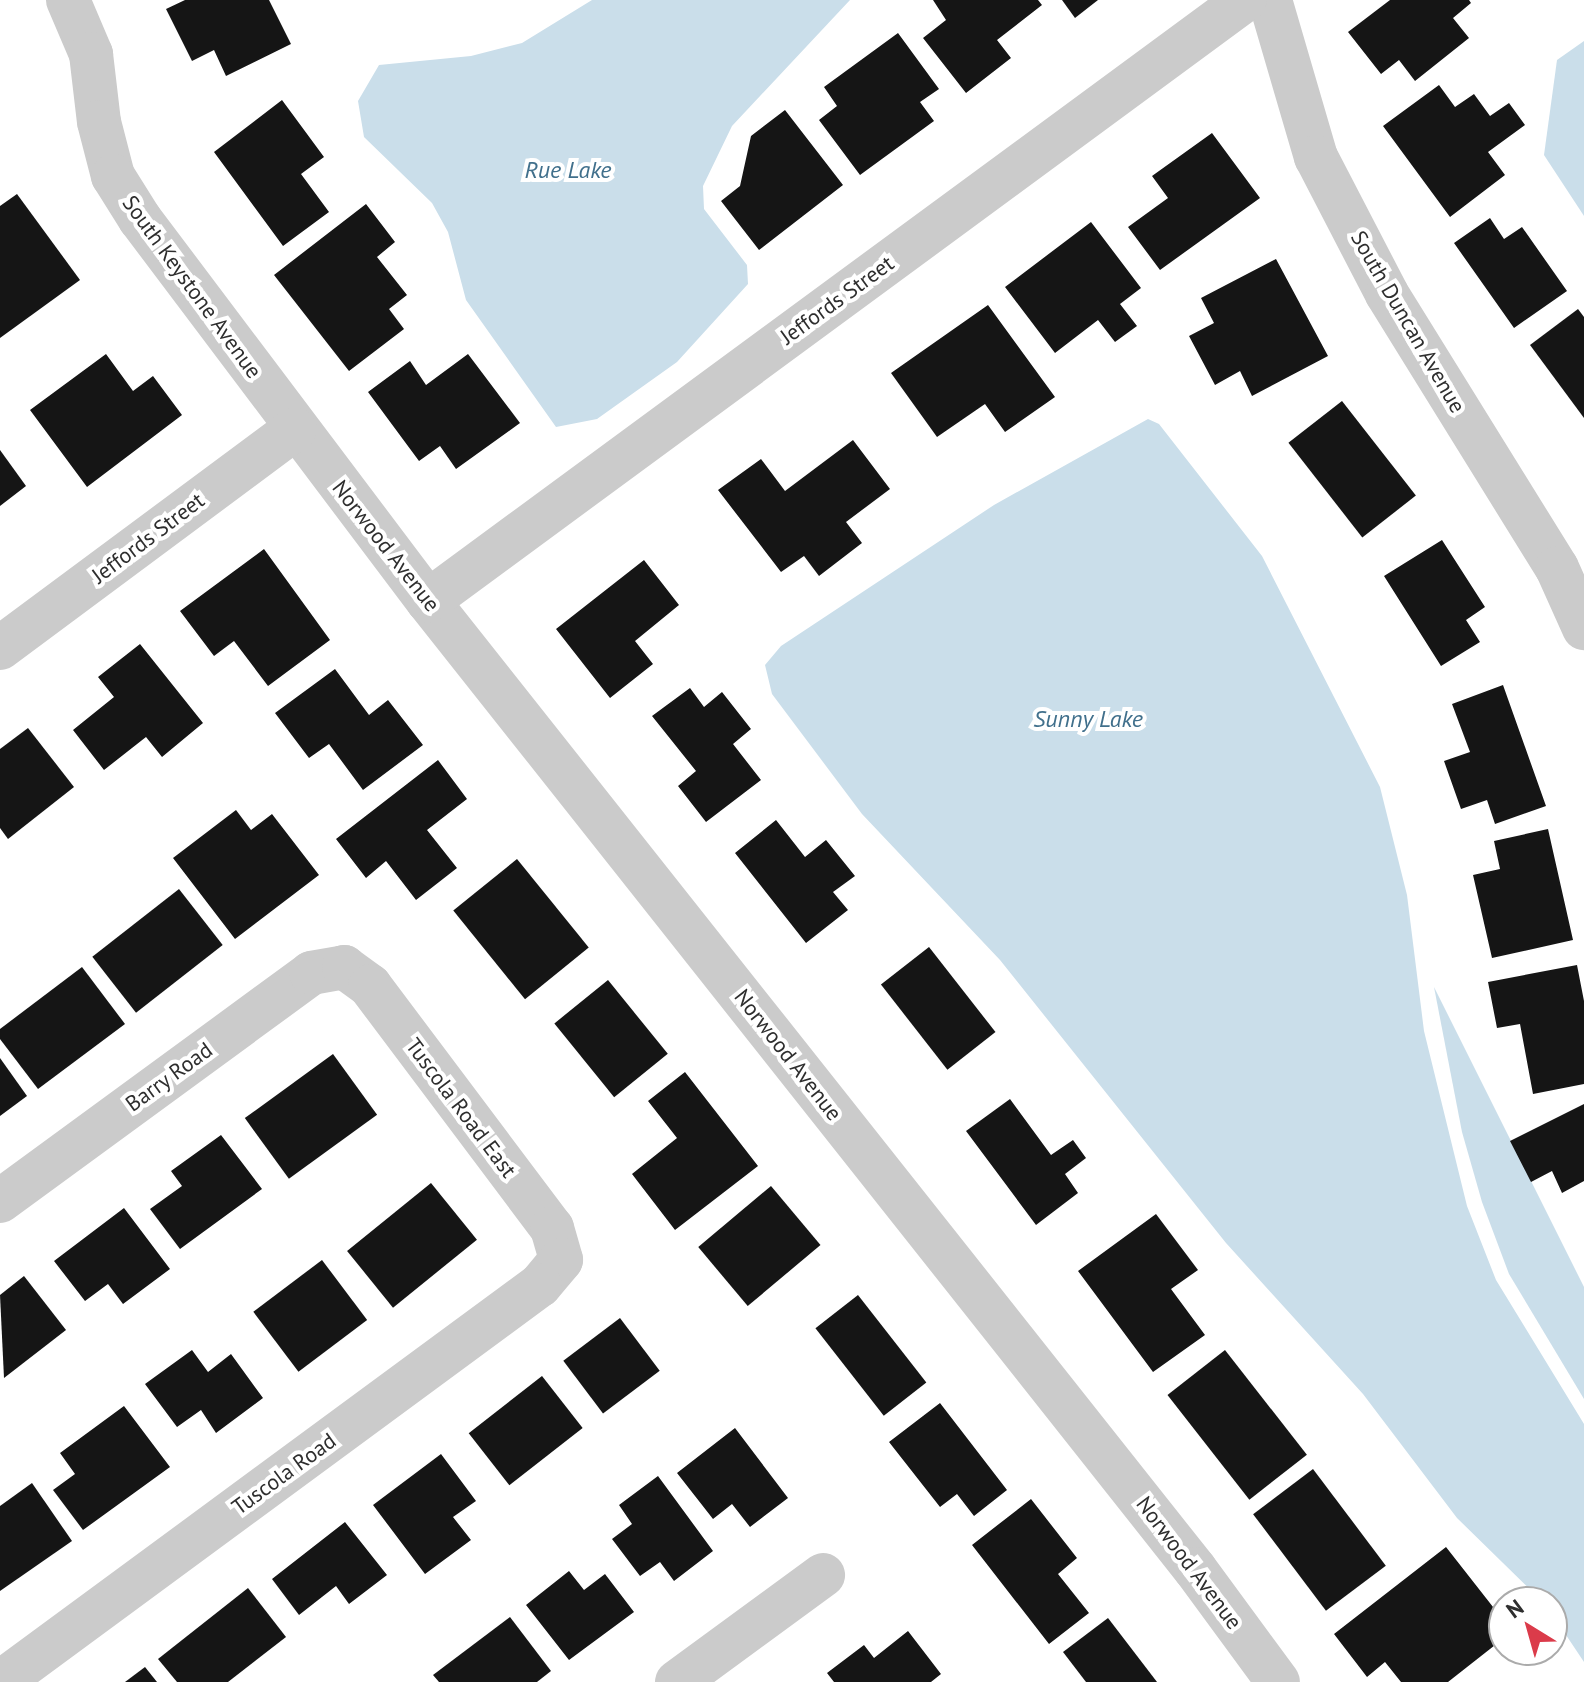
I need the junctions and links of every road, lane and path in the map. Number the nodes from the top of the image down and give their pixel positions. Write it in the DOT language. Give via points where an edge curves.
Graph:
graph roads {
  1 [pos="68,0"];
  2 [pos="1245,0"];
  3 [pos="1270,0"];
  4 [pos="295,429"];
  5 [pos="428,601"];
  6 [pos="1584,628"];
  7 [pos="0,648"];
  8 [pos="344,967"];
  9 [pos="0,1201"];
  10 [pos="561,1260"];
  11 [pos="823,1575"];
  12 [pos="1,1682"];
  13 [pos="677,1682"];
  14 [pos="1278,1682"];
  1 -- 4 [label="street, South Keystone Avenue" via="91,54 99,122 113,176"];
  2 -- 5 [label="street, Jeffords Street"];
  3 -- 6 [label="street, South Duncan Avenue" via="1316,157 1387,294 1557,568"];
  4 -- 5 [label="street, Norwood Avenue"];
  4 -- 7 [label="street, Jeffords Street"];
  5 -- 14 [label="street, Norwood Avenue" via="1195,1569"];
  8 -- 9 [label="street, Barry Road" via="311,973"];
  8 -- 10 [label="street, Tuscola Road East" via="370,986 552,1228"];
  10 -- 12 [label="street, Tuscola Road" via="540,1285"];
  11 -- 13 [label="street"];
}
